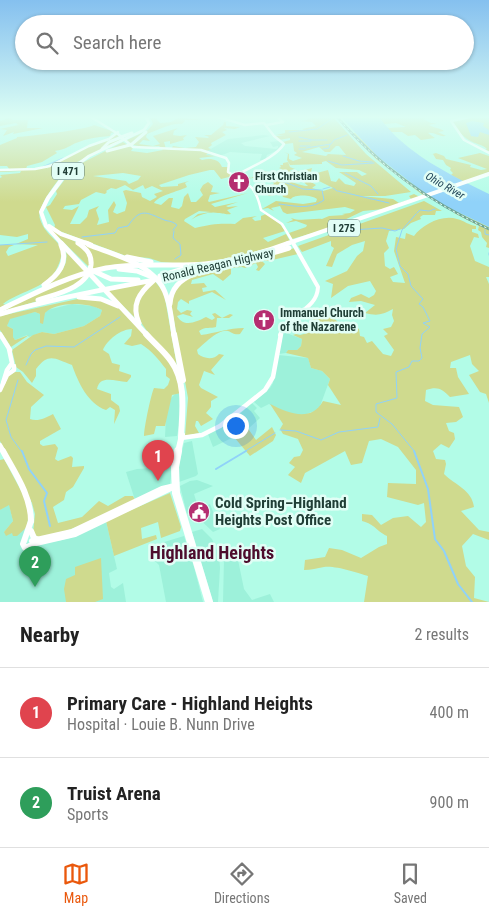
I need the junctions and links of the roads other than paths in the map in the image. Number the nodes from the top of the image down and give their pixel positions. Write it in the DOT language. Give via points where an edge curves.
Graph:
graph roads {
  1 [pos="92,145"];
  2 [pos="107,145"];
  3 [pos="282,145"];
  4 [pos="474,145"];
  5 [pos="129,146"];
  6 [pos="489,153"];
  7 [pos="91,157"];
  8 [pos="0,170"];
  9 [pos="235,176"];
  10 [pos="487,176"];
  11 [pos="416,201"];
  12 [pos="61,234"];
  13 [pos="55,236"];
  14 [pos="290,238"];
  15 [pos="89,245"];
  16 [pos="75,258"];
  17 [pos="176,264"];
  18 [pos="216,265"];
  19 [pos="96,271"];
  20 [pos="86,275"];
  21 [pos="149,282"];
  22 [pos="162,286"];
  23 [pos="19,300"];
  24 [pos="41,302"];
  25 [pos="0,310"];
  26 [pos="0,314"];
  27 [pos="130,316"];
  28 [pos="172,322"];
  29 [pos="146,333"];
  30 [pos="0,334"];
  31 [pos="0,390"];
  32 [pos="181,438"];
  33 [pos="0,445"];
  34 [pos="175,486"];
  35 [pos="31,521"];
  36 [pos="30,531"];
  37 [pos="32,541"];
  38 [pos="208,602"];
  1 -- 8 [label="main road" via="48,166"];
  2 -- 7 [label="highway, I 471"];
  3 -- 9 [label="main road" via="265,161"];
  4 -- 6 [label="main road"];
  5 -- 7 [label="highway"];
  5 -- 9 [label="main road" via="211,152 227,159 228,172"];
  7 -- 12 [label="highway, I 471" via="66,175 45,207 46,222"];
  7 -- 13 [label="highway, I 471" via="66,172 43,205 42,220"];
  9 -- 14 [label="main road" via="253,187 260,209 281,223"];
  10 -- 11 [label="highway, Ronald Reagan Highway / I 275"];
  10 -- 11 [label="highway, Ronald Reagan Highway / I 275"];
  11 -- 18 [label="highway, Ronald Reagan Highway / I 275" via="264,256"];
  12 -- 15 [label="highway, I 471"];
  12 -- 20 [label="highway" via="84,247 90,255 91,263"];
  13 -- 16 [label="highway, I 471"];
  13 -- 23 [label="highway" via="65,254 62,268 47,284"];
  14 -- 32 [label="main road" via="317,285 318,295 314,303 284,326 269,385 227,422 196,438"];
  15 -- 17 [label="highway" via="132,259"];
  15 -- 22 [label="highway" via="142,267"];
  16 -- 21 [label="highway" via="106,277"];
  16 -- 27 [label="highway"];
  17 -- 18 [label="highway, Ronald Reagan Highway / I 275"];
  17 -- 19 [label="highway, Ronald Reagan Highway / I 275" via="142,264"];
  18 -- 21 [label="highway, Ronald Reagan Highway / I 275"];
  18 -- 28 [label="highway" via="177,284 170,297"];
  19 -- 20 [label="highway"];
  19 -- 22 [label="highway" via="134,270 150,276"];
  20 -- 23 [label="highway" via="56,282"];
  20 -- 26 [label="highway" via="64,292"];
  21 -- 24 [label="highway, Ronald Reagan Highway / I 275"];
  21 -- 29 [label="highway" via="134,310"];
  22 -- 28 [label="highway"];
  23 -- 25 [label="highway"];
  24 -- 26 [label="highway, Ronald Reagan Highway / I 275"];
  24 -- 27 [label="highway" via="95,298 113,303"];
  27 -- 29 [label="highway"];
  28 -- 32 [label="highway" via="186,397"];
  29 -- 32 [label="highway" via="171,361 180,379 183,404"];
  30 -- 31 [label="main road" via="12,361"];
  32 -- 34 [label="highway"];
  33 -- 35 [label="main road" via="28,499"];
  34 -- 37 [label="main road" via="72,532"];
  34 -- 37 [label="main road" via="75,534"];
  34 -- 38 [label="highway"];
  35 -- 36 [label="main road"];
  35 -- 37 [label="main road"];
  36 -- 37 [label="main road" via="34,538"];
}
